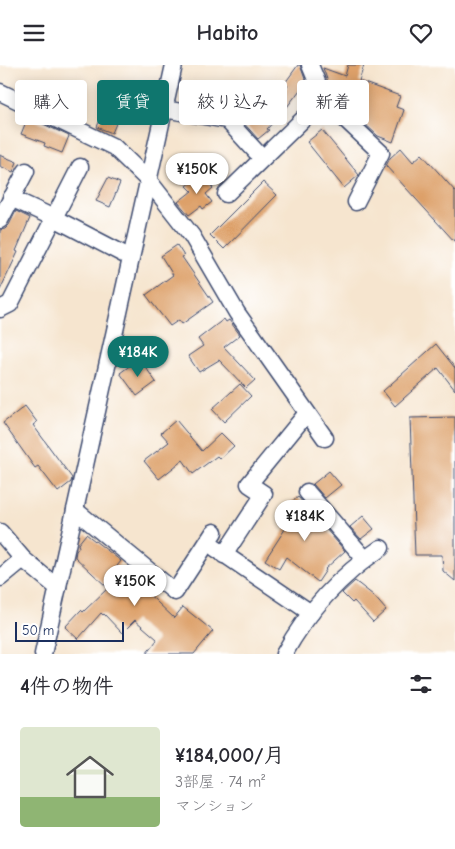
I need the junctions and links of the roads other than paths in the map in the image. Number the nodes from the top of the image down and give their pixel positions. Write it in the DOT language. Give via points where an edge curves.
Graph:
graph roads {
  1 [pos="174,65"];
  2 [pos="310,65"];
  3 [pos="316,80"];
  4 [pos="169,87"];
  5 [pos="0,92"];
  6 [pos="169,110"];
  7 [pos="161,125"];
  8 [pos="297,125"];
  9 [pos="351,125"];
  10 [pos="262,158"];
  11 [pos="80,167"];
  12 [pos="26,171"];
  13 [pos="149,181"];
  14 [pos="226,194"];
  15 [pos="11,198"];
  16 [pos="356,202"];
  17 [pos="54,218"];
  18 [pos="0,220"];
  19 [pos="131,259"];
  20 [pos="0,309"];
  21 [pos="308,413"];
  22 [pos="324,438"];
  23 [pos="307,492"];
  24 [pos="75,511"];
  25 [pos="0,532"];
  26 [pos="381,548"];
  27 [pos="224,555"];
  28 [pos="23,559"];
  29 [pos="365,559"];
  30 [pos="0,578"];
  31 [pos="58,588"];
  32 [pos="311,613"];
  33 [pos="43,654"];
  34 [pos="284,654"];
  1 -- 4 [label="street"];
  2 -- 3 [label="street"];
  5 -- 13 [label="street" via="114,147"];
  6 -- 10 [label="street" via="227,120"];
  7 -- 13 [label="street"];
  8 -- 10 [label="street"];
  9 -- 16 [label="street" via="381,153"];
  10 -- 14 [label="street"];
  11 -- 17 [label="street"];
  12 -- 15 [label="street"];
  13 -- 19 [label="street"];
  13 -- 21 [label="street" via="192,235 237,313"];
  15 -- 17 [label="street"];
  15 -- 18 [label="street"];
  17 -- 19 [label="street"];
  17 -- 20 [label="street" via="10,304"];
  19 -- 24 [label="street"];
  21 -- 22 [label="street"];
  21 -- 27 [label="street" via="249,483 264,494"];
  23 -- 29 [label="street"];
  24 -- 27 [label="street" via="175,592 210,537"];
  24 -- 31 [label="street"];
  25 -- 28 [label="street"];
  26 -- 29 [label="street"];
  27 -- 32 [label="street"];
  28 -- 30 [label="street"];
  28 -- 31 [label="street"];
  29 -- 32 [label="street"];
  31 -- 33 [label="street"];
  32 -- 34 [label="street"];
}
